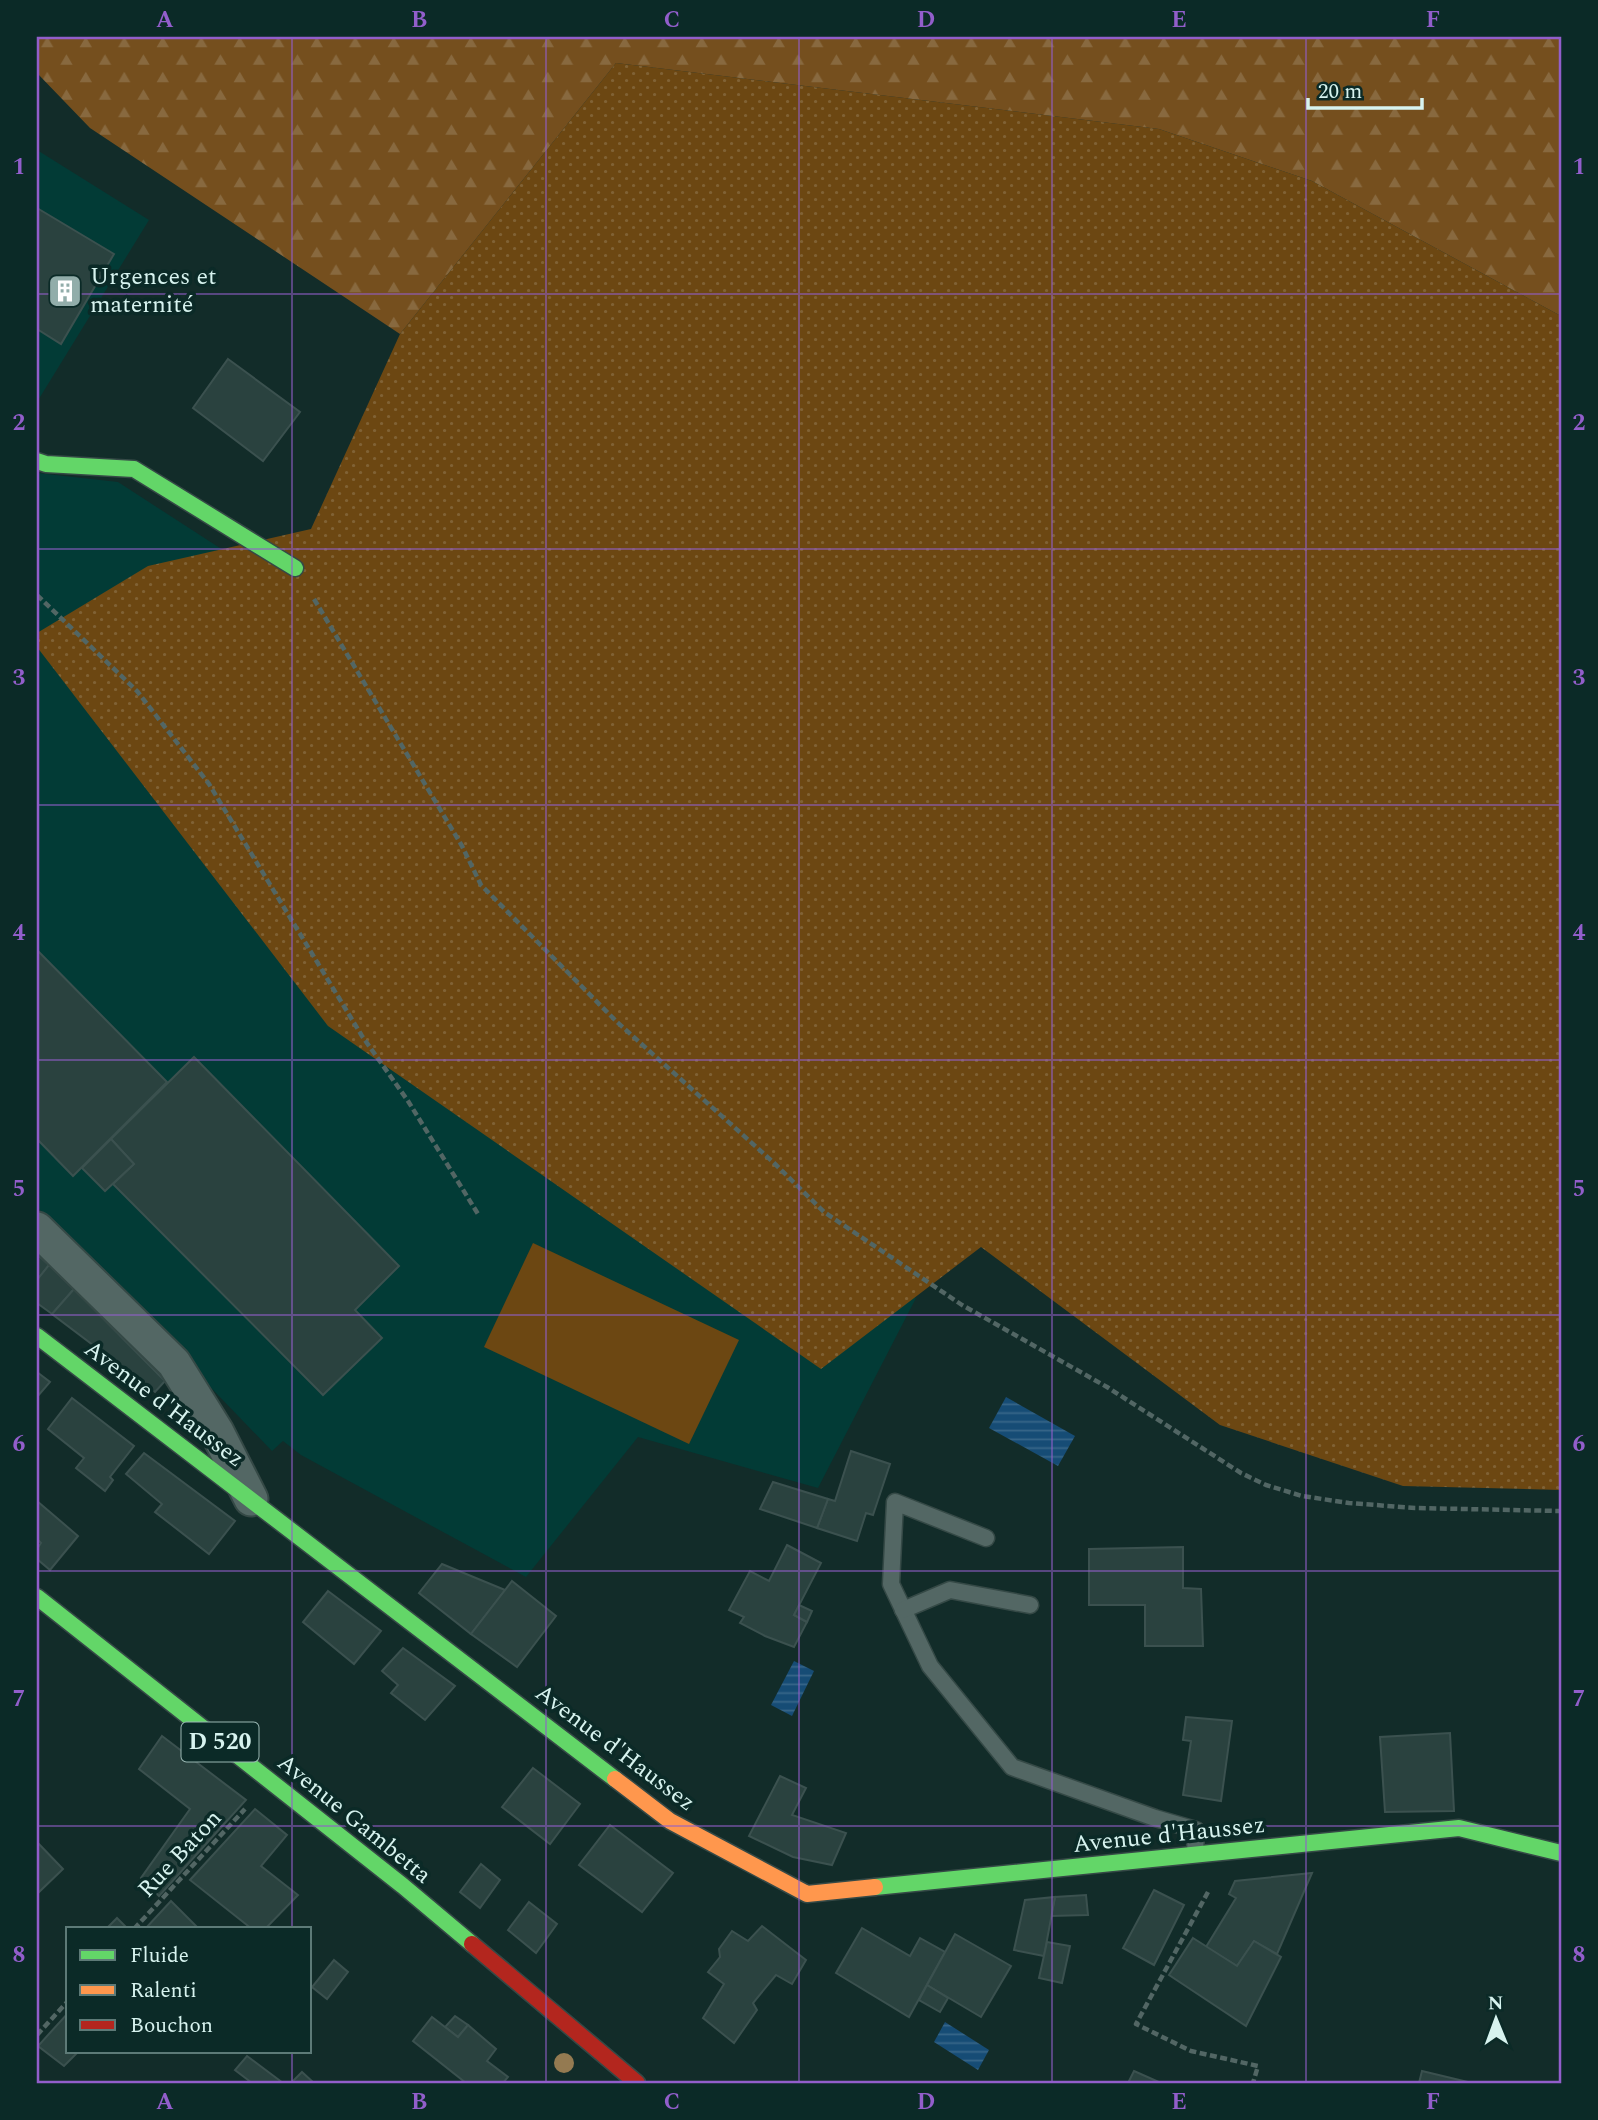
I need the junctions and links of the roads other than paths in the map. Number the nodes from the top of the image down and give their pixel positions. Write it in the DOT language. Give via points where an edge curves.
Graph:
graph roads {
  1 [pos="37,461"];
  2 [pos="295,568"];
  3 [pos="37,1229"];
  4 [pos="37,1336"];
  5 [pos="251,1500"];
  6 [pos="986,1538"];
  7 [pos="37,1597"];
  8 [pos="1030,1605"];
  9 [pos="903,1610"];
  10 [pos="1561,1853"];
  11 [pos="1195,1855"];
  12 [pos="637,2083"];
  1 -- 2 [label="street" via="134,468"];
  3 -- 5 [label="street" via="174,1363 217,1432"];
  4 -- 5 [label="street, Avenue d'Haussez"];
  5 -- 11 [label="street, Avenue d'Haussez" via="670,1821 807,1894"];
  6 -- 9 [label="lane" via="895,1502 891,1584"];
  7 -- 12 [label="street, Avenue Gambetta / D 520" via="403,1886"];
  8 -- 9 [label="lane" via="950,1590"];
  9 -- 11 [label="lane" via="930,1666 1012,1767 1196,1830"];
  10 -- 11 [label="street, Avenue d'Haussez" via="1459,1828"];
}
